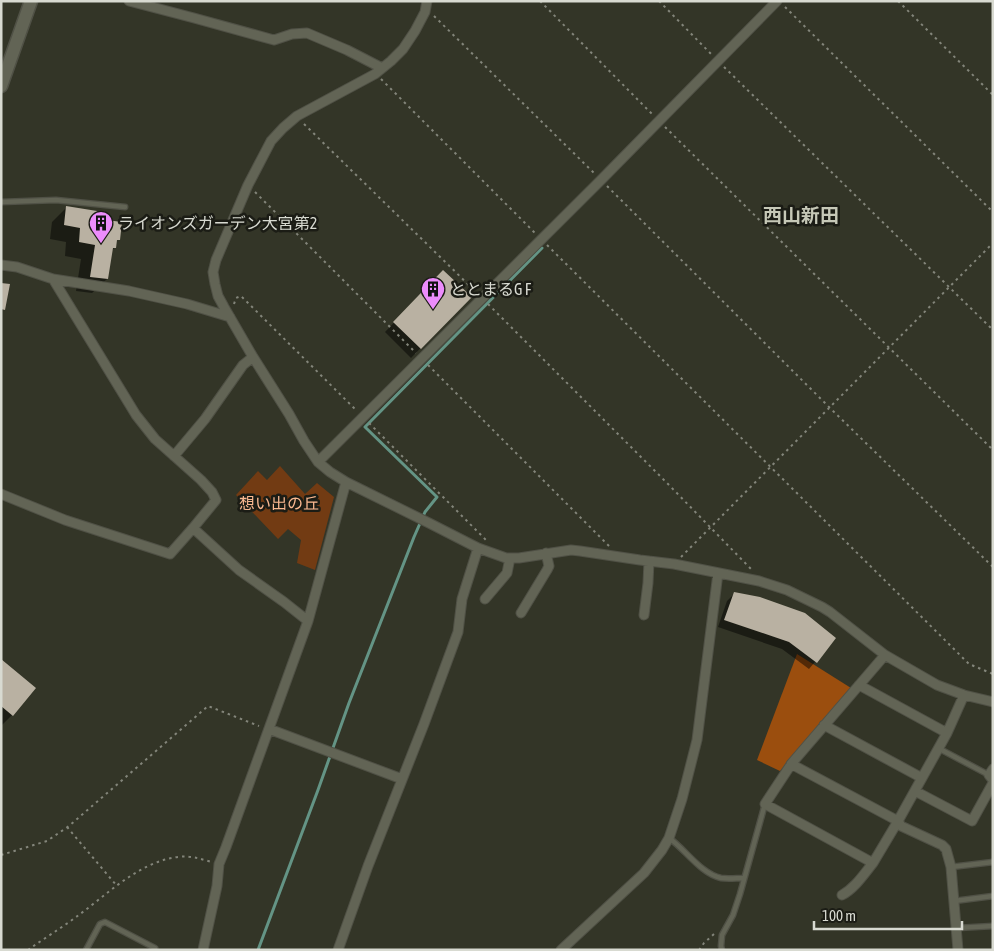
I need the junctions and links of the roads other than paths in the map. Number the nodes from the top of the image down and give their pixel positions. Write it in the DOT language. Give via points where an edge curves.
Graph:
graph roads {
  1 [pos="129,1"];
  2 [pos="427,1"];
  3 [pos="778,1"];
  4 [pos="28,4"];
  5 [pos="379,71"];
  6 [pos="1,86"];
  7 [pos="1,202"];
  8 [pos="125,207"];
  9 [pos="1,265"];
  10 [pos="53,279"];
  11 [pos="230,317"];
  12 [pos="253,357"];
  13 [pos="174,456"];
  14 [pos="318,462"];
  15 [pos="346,482"];
  16 [pos="1,494"];
  17 [pos="193,528"];
  18 [pos="478,548"];
  19 [pos="546,553"];
  20 [pos="510,558"];
  21 [pos="649,561"];
  22 [pos="718,572"];
  23 [pos="485,599"];
  24 [pos="521,613"];
  25 [pos="644,615"];
  26 [pos="308,621"];
  27 [pos="885,655"];
  28 [pos="859,685"];
  29 [pos="964,695"];
  30 [pos="993,702"];
  31 [pos="824,725"];
  32 [pos="269,730"];
  33 [pos="947,733"];
  34 [pos="938,748"];
  35 [pos="791,764"];
  36 [pos="992,777"];
  37 [pos="922,778"];
  38 [pos="402,779"];
  39 [pos="915,791"];
  40 [pos="765,804"];
  41 [pos="898,821"];
  42 [pos="669,838"];
  43 [pos="993,862"];
  44 [pos="873,863"];
  45 [pos="951,867"];
  46 [pos="744,878"];
  47 [pos="842,895"];
  48 [pos="993,896"];
  49 [pos="954,901"];
  50 [pos="993,926"];
  51 [pos="956,928"];
  52 [pos="155,948"];
  53 [pos="565,949"];
  54 [pos="86,950"];
  55 [pos="203,950"];
  56 [pos="338,950"];
  57 [pos="722,950"];
  58 [pos="958,950"];
  1 -- 5 [label="street" via="274,40 307,33 348,50"];
  2 -- 5 [label="street" via="416,31 404,49"];
  3 -- 14 [label="street"];
  4 -- 6 [label="street"];
  5 -- 11 [label="street" via="297,116 271,141 216,260 215,284"];
  7 -- 8 [label="lane" via="56,200"];
  9 -- 10 [label="street"];
  10 -- 11 [label="street" via="129,291"];
  10 -- 13 [label="street" via="136,415"];
  11 -- 12 [label="street"];
  12 -- 13 [label="street" via="243,365"];
  12 -- 14 [label="street"];
  13 -- 17 [label="street" via="212,492 216,500"];
  14 -- 15 [label="street"];
  15 -- 18 [label="street"];
  15 -- 26 [label="street"];
  16 -- 17 [label="street" via="65,520 170,554"];
  17 -- 26 [label="street" via="239,570"];
  18 -- 20 [label="street"];
  18 -- 38 [label="street" via="462,599 458,632"];
  19 -- 20 [label="street"];
  19 -- 21 [label="street" via="571,550"];
  19 -- 24 [label="street" via="549,566"];
  20 -- 23 [label="street" via="507,573"];
  21 -- 22 [label="street"];
  21 -- 25 [label="street"];
  22 -- 27 [label="street" via="787,590 822,607"];
  22 -- 42 [label="street" via="697,740"];
  26 -- 32 [label="street"];
  27 -- 28 [label="street"];
  27 -- 29 [label="street" via="937,685"];
  28 -- 31 [label="street"];
  28 -- 33 [label="street"];
  29 -- 30 [label="street"];
  29 -- 33 [label="street"];
  31 -- 35 [label="street"];
  31 -- 37 [label="street"];
  32 -- 38 [label="street"];
  32 -- 55 [label="street" via="219,864"];
  33 -- 34 [label="street"];
  34 -- 36 [label="lane"];
  34 -- 37 [label="street"];
  35 -- 40 [label="street"];
  35 -- 41 [label="street"];
  36 -- 39 [label="street" via="972,821"];
  37 -- 39 [label="street"];
  38 -- 56 [label="street"];
  39 -- 41 [label="street"];
  40 -- 44 [label="street"];
  40 -- 46 [label="lane"];
  41 -- 44 [label="street"];
  41 -- 45 [label="street" via="946,849"];
  42 -- 46 [label="lane" via="710,874 721,878"];
  42 -- 53 [label="street" via="644,873"];
  43 -- 45 [label="lane"];
  44 -- 47 [label="street"];
  45 -- 49 [label="street"];
  46 -- 57 [label="lane" via="733,915 722,935"];
  48 -- 49 [label="lane"];
  49 -- 51 [label="street"];
  50 -- 51 [label="lane"];
  51 -- 58 [label="street"];
  52 -- 54 [label="lane" via="105,922 100,924"];
}
